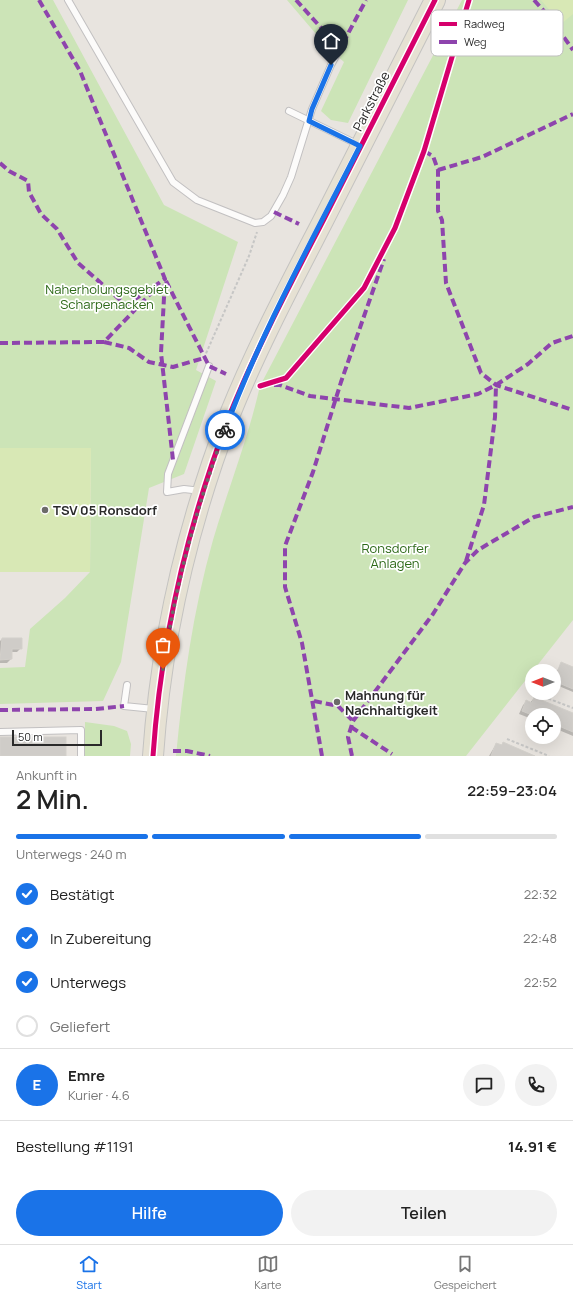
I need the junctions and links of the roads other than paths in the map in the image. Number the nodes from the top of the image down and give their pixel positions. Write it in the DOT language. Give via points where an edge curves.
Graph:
graph roads {
  1 [pos="68,0"];
  2 [pos="435,0"];
  3 [pos="343,43"];
  4 [pos="289,111"];
  5 [pos="309,121"];
  6 [pos="360,146"];
  7 [pos="209,366"];
  8 [pos="203,492"];
  9 [pos="127,685"];
  10 [pos="157,710"];
  11 [pos="0,732"];
  12 [pos="81,756"];
  13 [pos="153,756"];
  1 -- 5 [label="lane" via="165,172 173,182 197,200 252,222 259,222 271,216 291,177"];
  2 -- 6 [label="main road, Parkstraße"];
  3 -- 5 [label="lane" via="321,88"];
  4 -- 5 [label="lane"];
  5 -- 6 [label="lane"];
  6 -- 8 [label="main road, Parkstraße" via="244,382"];
  7 -- 8 [label="lane" via="168,474 167,492 195,489"];
  8 -- 10 [label="main road, Parkstraße" via="177,588"];
  9 -- 10 [label="lane" via="124,706"];
  10 -- 13 [label="main road, Parkstraße"];
  11 -- 12 [label="lane" via="81,730"];
}
